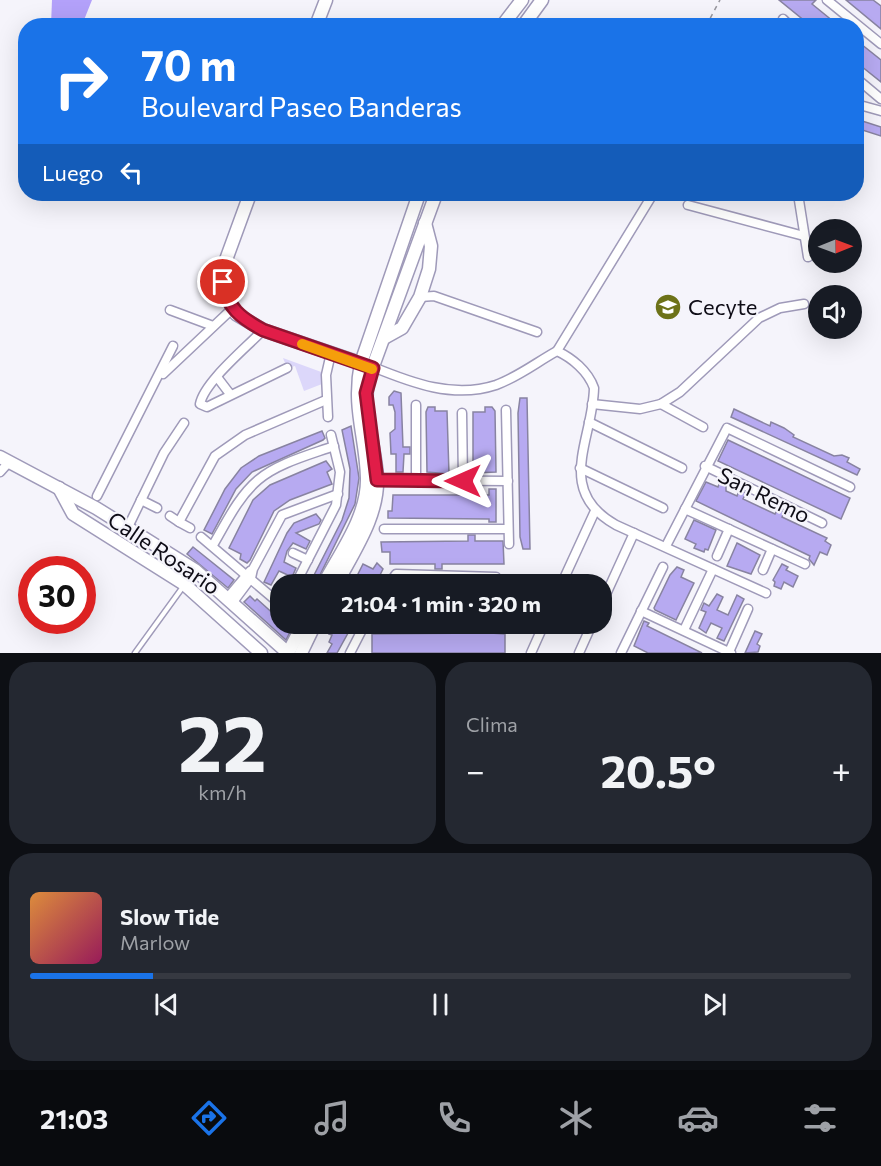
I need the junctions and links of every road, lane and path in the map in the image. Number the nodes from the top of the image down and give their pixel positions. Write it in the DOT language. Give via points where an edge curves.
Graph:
graph roads {
  1 [pos="326,0"];
  2 [pos="522,0"];
  3 [pos="542,0"];
  4 [pos="720,0"];
  5 [pos="827,0"];
  6 [pos="319,18"];
  7 [pos="508,18"];
  8 [pos="529,18"];
  9 [pos="710,18"];
  10 [pos="849,18"];
  11 [pos="864,30"];
  12 [pos="881,44"];
  13 [pos="864,85"];
  14 [pos="881,99"];
  15 [pos="864,106"];
  16 [pos="881,111"];
  17 [pos="247,201"];
  18 [pos="417,201"];
  19 [pos="433,201"];
  20 [pos="649,201"];
  21 [pos="799,201"];
  22 [pos="688,205"];
  23 [pos="425,224"];
  24 [pos="804,236"];
  25 [pos="808,257"];
  26 [pos="423,284"];
  27 [pos="434,296"];
  28 [pos="420,297"];
  29 [pos="804,304"];
  30 [pos="232,308"];
  31 [pos="170,310"];
  32 [pos="213,326"];
  33 [pos="263,330"];
  34 [pos="537,332"];
  35 [pos="384,338"];
  36 [pos="173,346"];
  37 [pos="557,351"];
  38 [pos="331,353"];
  39 [pos="367,365"];
  40 [pos="287,368"];
  41 [pos="217,377"];
  42 [pos="158,378"];
  43 [pos="230,394"];
  44 [pos="326,400"];
  45 [pos="592,404"];
  46 [pos="661,404"];
  47 [pos="416,405"];
  48 [pos="506,410"];
  49 [pos="462,413"];
  50 [pos="328,417"];
  51 [pos="589,422"];
  52 [pos="184,423"];
  53 [pos="703,427"];
  54 [pos="331,435"];
  55 [pos="334,446"];
  56 [pos="5,459"];
  57 [pos="705,466"];
  58 [pos="580,468"];
  59 [pos="682,468"];
  60 [pos="0,472"];
  61 [pos="377,480"];
  62 [pos="416,481"];
  63 [pos="463,481"];
  64 [pos="508,481"];
  65 [pos="59,487"];
  66 [pos="850,487"];
  67 [pos="338,494"];
  68 [pos="97,496"];
  69 [pos="141,500"];
  70 [pos="157,508"];
  71 [pos="663,508"];
  72 [pos="685,509"];
  73 [pos="595,510"];
  74 [pos="170,516"];
  75 [pos="179,522"];
  76 [pos="822,523"];
  77 [pos="128,527"];
  78 [pos="190,528"];
  79 [pos="508,529"];
  80 [pos="729,529"];
  81 [pos="384,530"];
  82 [pos="634,532"];
  83 [pos="201,537"];
  84 [pos="509,544"];
  85 [pos="213,545"];
  86 [pos="666,546"];
  87 [pos="772,549"];
  88 [pos="293,554"];
  89 [pos="717,556"];
  90 [pos="308,560"];
  91 [pos="805,564"];
  92 [pos="663,567"];
  93 [pos="713,569"];
  94 [pos="195,570"];
  95 [pos="764,570"];
  96 [pos="250,574"];
  97 [pos="301,574"];
  98 [pos="329,574"];
  99 [pos="341,574"];
  100 [pos="566,574"];
  101 [pos="612,581"];
  102 [pos="184,584"];
  103 [pos="766,593"];
  104 [pos="270,594"];
  105 [pos="231,599"];
  106 [pos="748,609"];
  107 [pos="641,610"];
  108 [pos="684,630"];
  109 [pos="298,634"];
  110 [pos="310,634"];
  111 [pos="360,634"];
  112 [pos="540,634"];
  113 [pos="588,634"];
  114 [pos="730,652"];
  115 [pos="135,653"];
  116 [pos="261,653"];
  117 [pos="288,653"];
  118 [pos="301,653"];
  119 [pos="350,653"];
  120 [pos="531,653"];
  121 [pos="579,653"];
  122 [pos="621,653"];
  1 -- 6 [label="main road"];
  2 -- 7 [label="main road"];
  3 -- 8 [label="main road"];
  4 -- 9 [label="path"];
  5 -- 10 [label="street"];
  11 -- 12 [label="street"];
  13 -- 14 [label="street"];
  15 -- 16 [label="street"];
  17 -- 30 [label="main road" via="223,268 225,294"];
  18 -- 39 [label="main road"];
  19 -- 23 [label="main road"];
  20 -- 37 [label="street"];
  21 -- 24 [label="street"];
  22 -- 24 [label="street"];
  23 -- 26 [label="main road" via="430,246 429,269"];
  23 -- 35 [label="main road"];
  24 -- 25 [label="street"];
  26 -- 27 [label="street"];
  26 -- 28 [label="main road"];
  27 -- 28 [label="street"];
  27 -- 34 [label="street"];
  28 -- 35 [label="main road" via="402,328"];
  29 -- 46 [label="street" via="780,308 759,318 680,392"];
  30 -- 32 [label="street"];
  30 -- 33 [label="main road"];
  31 -- 32 [label="street"];
  32 -- 42 [label="street"];
  33 -- 38 [label="main road"];
  33 -- 41 [label="street"];
  35 -- 39 [label="main road"];
  36 -- 42 [label="street"];
  37 -- 39 [label="street" via="498,384 477,390 429,387"];
  37 -- 45 [label="street" via="570,357 591,379"];
  38 -- 39 [label="main road"];
  38 -- 44 [label="street"];
  39 -- 61 [label="main road" via="366,393"];
  39 -- 98 [label="main road" via="356,386 367,480 362,509"];
  40 -- 43 [label="street"];
  41 -- 43 [label="street"];
  41 -- 43 [label="street" via="200,404 207,407"];
  42 -- 68 [label="street"];
  44 -- 50 [label="street"];
  44 -- 75 [label="street" via="245,435 215,456"];
  45 -- 46 [label="street" via="640,409"];
  45 -- 51 [label="street"];
  46 -- 53 [label="street"];
  47 -- 62 [label="street"];
  48 -- 64 [label="street"];
  49 -- 63 [label="street"];
  51 -- 58 [label="street"];
  51 -- 59 [label="street"];
  52 -- 69 [label="street"];
  54 -- 55 [label="street"];
  55 -- 67 [label="street" via="340,472"];
  55 -- 85 [label="street" via="259,479 235,507"];
  56 -- 60 [label="street"];
  56 -- 65 [label="main road, Calle Rosario"];
  57 -- 66 [label="street" via="727,428"];
  57 -- 72 [label="street"];
  57 -- 76 [label="street, San Remo"];
  58 -- 71 [label="street"];
  58 -- 73 [label="street" via="583,490"];
  61 -- 62 [label="street"];
  61 -- 99 [label="main road" via="373,509"];
  62 -- 63 [label="street"];
  63 -- 64 [label="street"];
  64 -- 79 [label="street"];
  65 -- 77 [label="main road, Calle Rosario"];
  65 -- 102 [label="main road, Calle Rosario" via="73,514"];
  67 -- 90 [label="street"];
  67 -- 96 [label="street" via="282,515"];
  69 -- 70 [label="street"];
  69 -- 77 [label="street"];
  72 -- 80 [label="street"];
  72 -- 86 [label="street"];
  73 -- 82 [label="street"];
  73 -- 100 [label="street"];
  74 -- 75 [label="street"];
  75 -- 78 [label="street"];
  77 -- 94 [label="main road, Calle Rosario"];
  79 -- 81 [label="street"];
  79 -- 84 [label="street"];
  80 -- 87 [label="street"];
  80 -- 89 [label="street"];
  82 -- 86 [label="street"];
  82 -- 101 [label="street"];
  83 -- 85 [label="street"];
  85 -- 96 [label="street"];
  86 -- 93 [label="street"];
  87 -- 91 [label="street"];
  87 -- 95 [label="street"];
  88 -- 90 [label="street"];
  90 -- 97 [label="street"];
  92 -- 107 [label="street"];
  93 -- 103 [label="street"];
  93 -- 108 [label="street"];
  94 -- 102 [label="lane"];
  94 -- 105 [label="main road, Calle Rosario"];
  96 -- 104 [label="street"];
  96 -- 105 [label="street"];
  102 -- 115 [label="lane"];
  102 -- 116 [label="main road, Calle Rosario"];
  105 -- 117 [label="main road, Calle Rosario"];
  106 -- 114 [label="street"];
  107 -- 108 [label="street"];
  107 -- 122 [label="street"];
  108 -- 114 [label="street"];
  109 -- 117 [label="main road"];
  110 -- 118 [label="main road"];
  111 -- 119 [label="street"];
  112 -- 120 [label="street"];
  113 -- 121 [label="street"];
}
